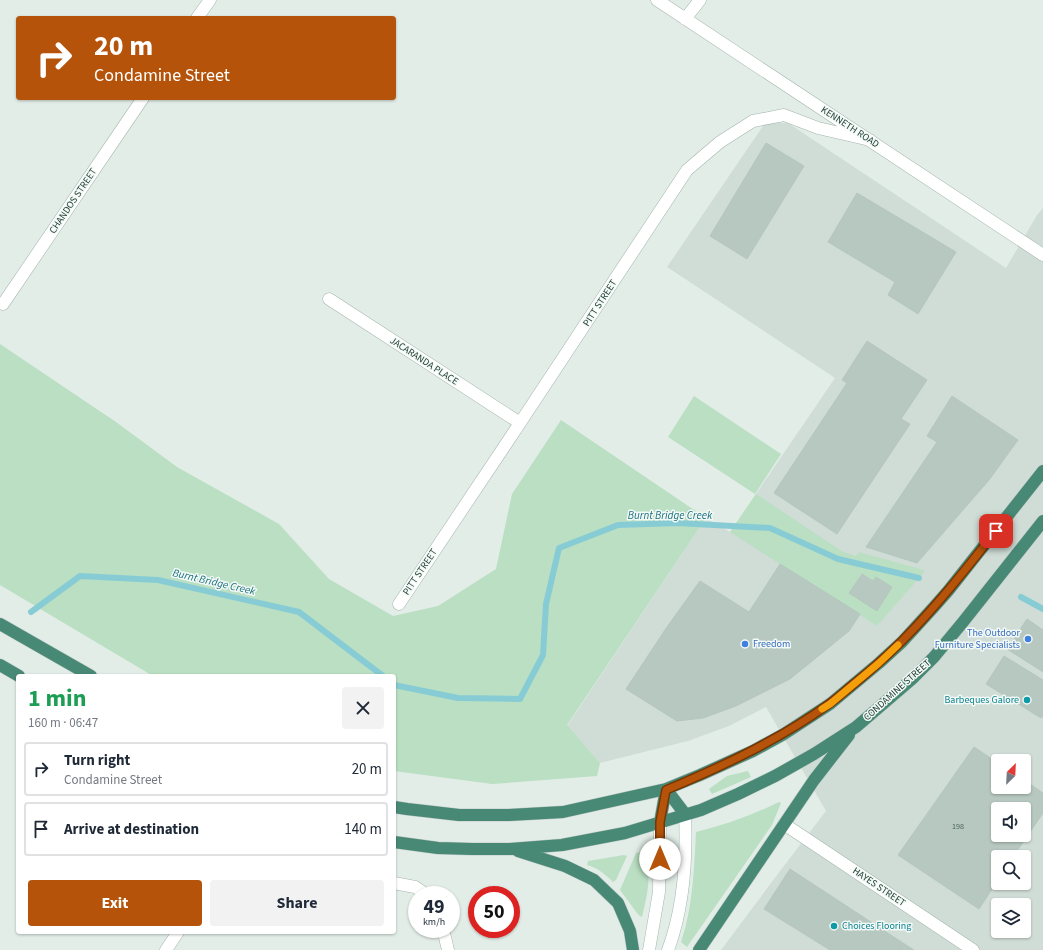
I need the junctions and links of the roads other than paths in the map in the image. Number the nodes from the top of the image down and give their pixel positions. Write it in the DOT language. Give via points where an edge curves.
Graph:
graph roads {
  1 [pos="210,0"];
  2 [pos="657,0"];
  3 [pos="700,0"];
  4 [pos="199,16"];
  5 [pos="685,19"];
  6 [pos="142,100"];
  7 [pos="870,140"];
  8 [pos="1043,255"];
  9 [pos="329,299"];
  10 [pos="3,304"];
  11 [pos="520,423"];
  12 [pos="1043,471"];
  13 [pos="1043,521"];
  14 [pos="399,604"];
  15 [pos="0,624"];
  16 [pos="0,665"];
  17 [pos="16,674"];
  18 [pos="87,674"];
  19 [pos="856,727"];
  20 [pos="666,790"];
  21 [pos="396,807"];
  22 [pos="685,814"];
  23 [pos="660,822"];
  24 [pos="784,824"];
  25 [pos="396,842"];
  26 [pos="510,849"];
  27 [pos="396,884"];
  28 [pos="408,887"];
  29 [pos="177,934"];
  30 [pos="445,938"];
  31 [pos="166,950"];
  32 [pos="448,950"];
  33 [pos="633,950"];
  34 [pos="649,950"];
  35 [pos="668,950"];
  36 [pos="699,950"];
  37 [pos="973,950"];
  1 -- 4 [label="street"];
  2 -- 5 [label="street, KENNETH ROAD"];
  3 -- 5 [label="street"];
  5 -- 7 [label="street, KENNETH ROAD"];
  6 -- 10 [label="street, CHANDOS STREET"];
  7 -- 8 [label="street, KENNETH ROAD"];
  7 -- 11 [label="street, PITT STREET" via="818,128 784,115 753,121 720,142 687,170"];
  9 -- 11 [label="street, JACARANDA PLACE"];
  11 -- 14 [label="street, PITT STREET"];
  12 -- 20 [label="highway" via="933,608 879,663 830,704 784,734 753,751"];
  13 -- 19 [label="highway, CONDAMINE STREET" via="982,600 926,665"];
  15 -- 18 [label="highway"];
  16 -- 17 [label="highway"];
  19 -- 22 [label="highway" via="775,776 701,810"];
  19 -- 24 [label="highway" via="814,780"];
  20 -- 21 [label="highway" via="563,812 459,815"];
  20 -- 22 [label="highway"];
  20 -- 23 [label="highway"];
  22 -- 23 [label="highway"];
  22 -- 35 [label="street" via="686,840 682,891 678,919"];
  23 -- 26 [label="highway" via="625,833 576,843"];
  23 -- 34 [label="street" via="659,892"];
  24 -- 36 [label="highway"];
  24 -- 37 [label="street, HAYES STREET"];
  25 -- 26 [label="highway" via="438,848"];
  26 -- 33 [label="highway" via="565,866 594,880 618,903 630,931"];
  27 -- 28 [label="street"];
  29 -- 31 [label="street"];
  30 -- 32 [label="street"];
}
